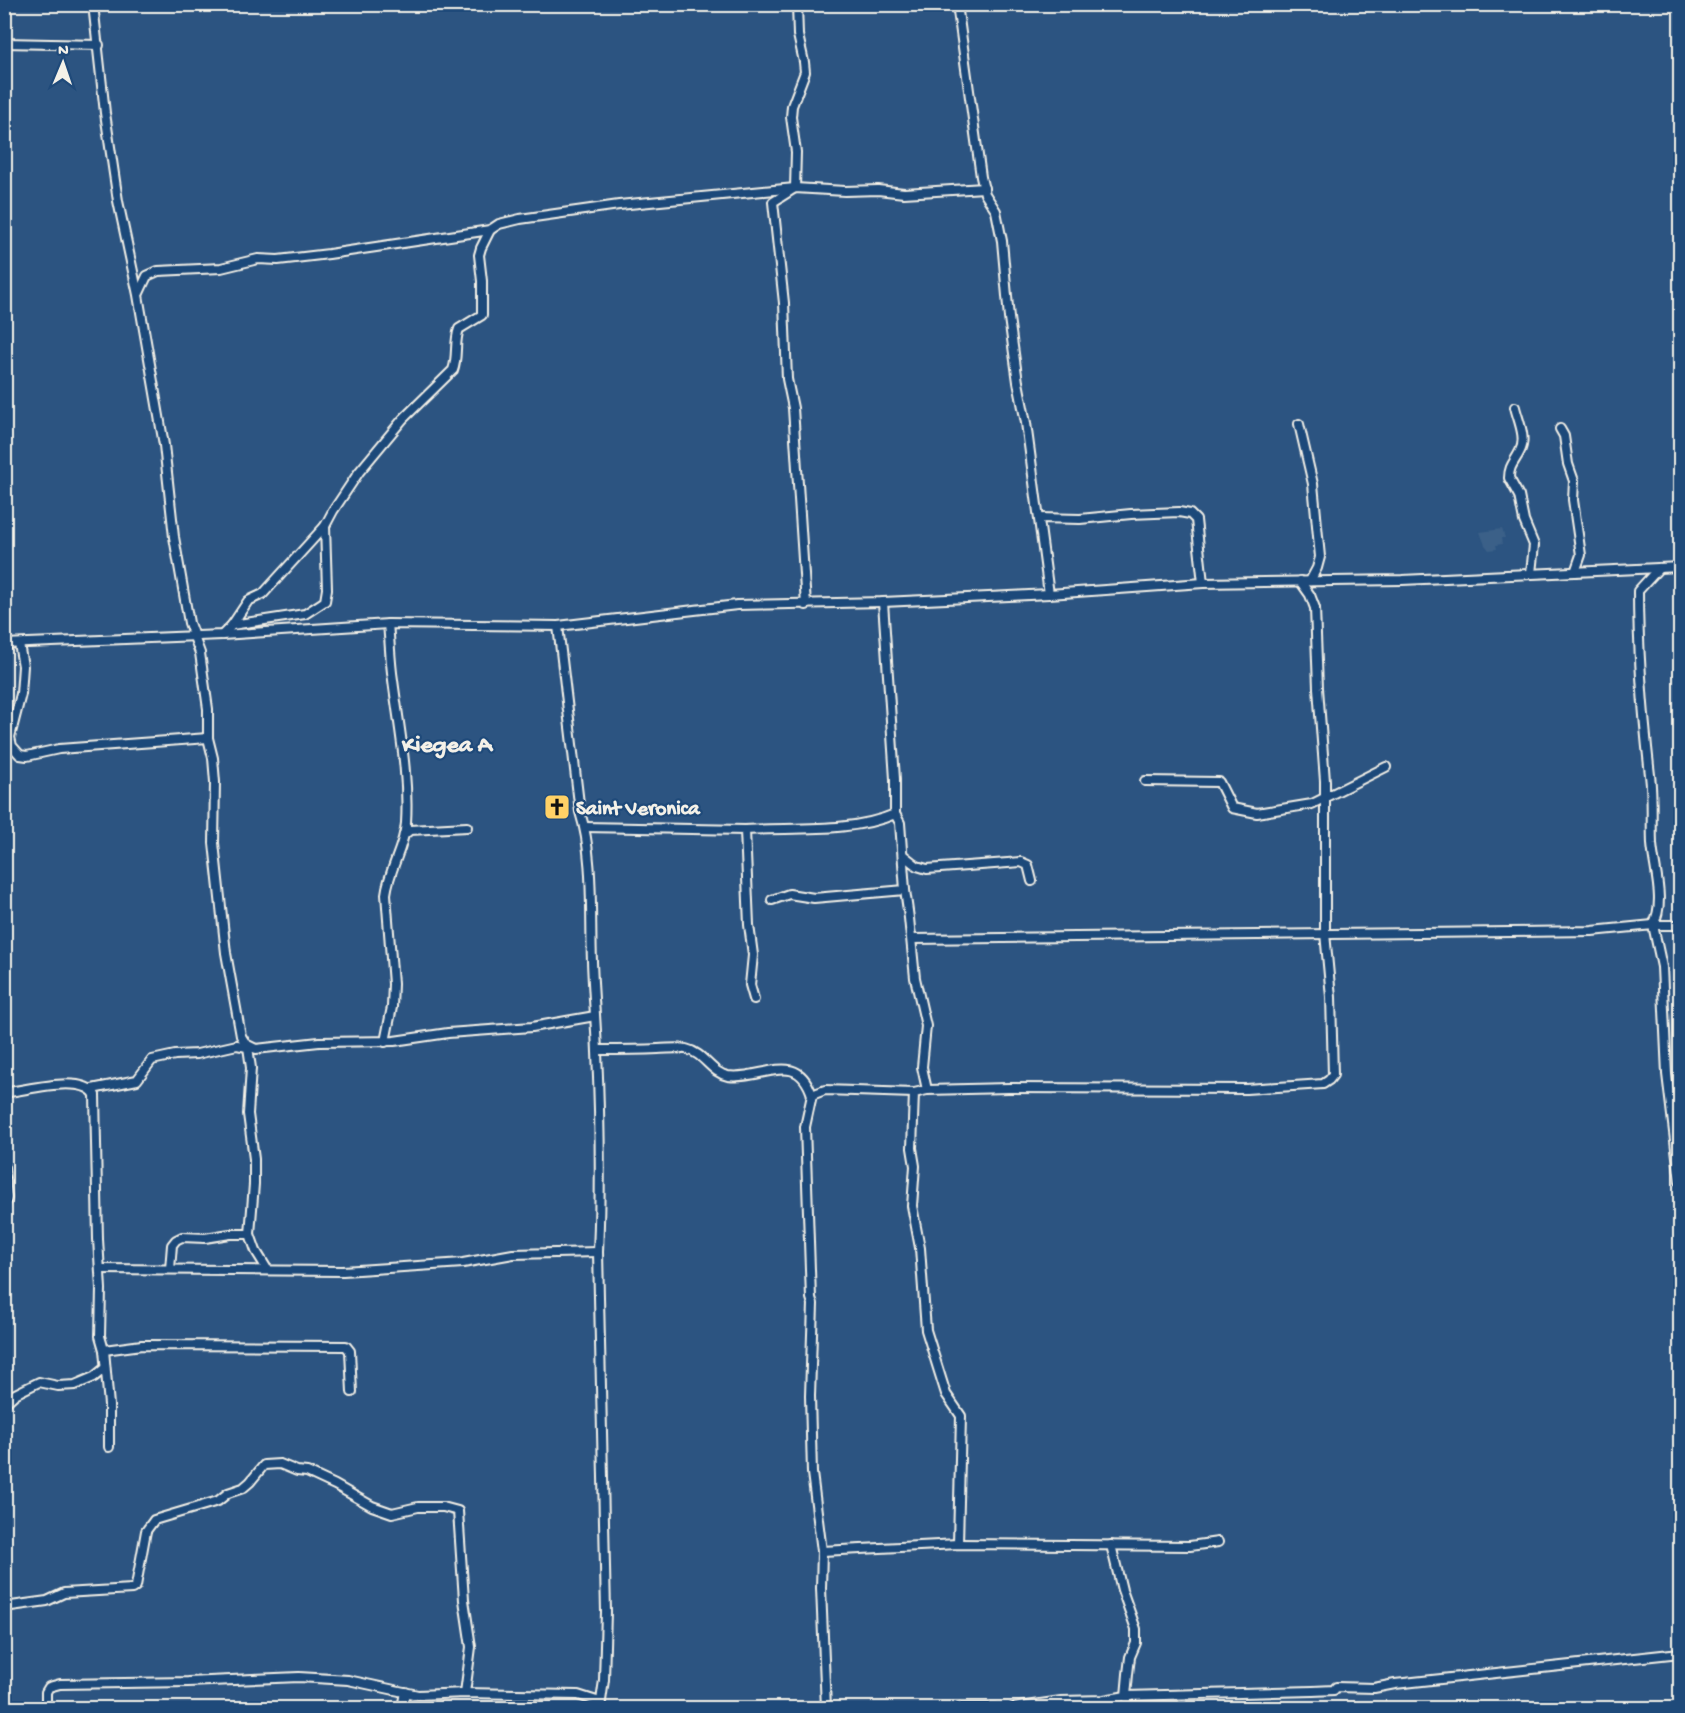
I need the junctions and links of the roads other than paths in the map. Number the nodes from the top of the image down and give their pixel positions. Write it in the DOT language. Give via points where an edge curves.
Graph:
graph roads {
  1 [pos="93,4"];
  2 [pos="797,4"];
  3 [pos="957,4"];
  4 [pos="4,43"];
  5 [pos="99,45"];
  6 [pos="795,188"];
  7 [pos="984,188"];
  8 [pos="490,230"];
  9 [pos="138,294"];
  10 [pos="1515,407"];
  11 [pos="1299,424"];
  12 [pos="1560,429"];
  13 [pos="1039,518"];
  14 [pos="325,526"];
  15 [pos="1680,567"];
  16 [pos="1659,568"];
  17 [pos="1575,572"];
  18 [pos="1531,573"];
  19 [pos="1310,580"];
  20 [pos="1300,581"];
  21 [pos="1203,582"];
  22 [pos="1049,594"];
  23 [pos="883,602"];
  24 [pos="806,605"];
  25 [pos="388,624"];
  26 [pos="232,625"];
  27 [pos="558,626"];
  28 [pos="222,635"];
  29 [pos="193,636"];
  30 [pos="4,644"];
  31 [pos="19,644"];
  32 [pos="208,738"];
  33 [pos="1386,767"];
  34 [pos="1145,781"];
  35 [pos="1325,797"];
  36 [pos="896,814"];
  37 [pos="466,827"];
  38 [pos="585,827"];
  39 [pos="745,830"];
  40 [pos="404,835"];
  41 [pos="903,855"];
  42 [pos="1032,881"];
  43 [pos="904,890"];
  44 [pos="772,900"];
  45 [pos="1680,925"];
  46 [pos="1653,926"];
  47 [pos="1325,933"];
  48 [pos="912,939"];
  49 [pos="754,999"];
  50 [pos="595,1016"];
  51 [pos="385,1042"];
  52 [pos="252,1048"];
  53 [pos="597,1050"];
  54 [pos="92,1089"];
  55 [pos="927,1090"];
  56 [pos="4,1093"];
  57 [pos="914,1093"];
  58 [pos="812,1095"];
  59 [pos="4,1167"];
  60 [pos="1680,1182"];
  61 [pos="4,1210"];
  62 [pos="250,1234"];
  63 [pos="598,1252"];
  64 [pos="4,1255"];
  65 [pos="100,1269"];
  66 [pos="170,1269"];
  67 [pos="267,1269"];
  68 [pos="4,1293"];
  69 [pos="104,1350"];
  70 [pos="105,1368"];
  71 [pos="352,1392"];
  72 [pos="4,1404"];
  73 [pos="109,1447"];
  74 [pos="1218,1542"];
  75 [pos="958,1544"];
  76 [pos="1111,1545"];
  77 [pos="822,1551"];
  78 [pos="4,1607"];
  79 [pos="1680,1653"];
  80 [pos="405,1692"];
  81 [pos="465,1693"];
  82 [pos="1126,1696"];
  83 [pos="600,1705"];
  84 [pos="46,1708"];
  85 [pos="402,1708"];
  86 [pos="826,1708"];
  87 [pos="959,1708"];
  88 [pos="994,1708"];
  89 [pos="1013,1708"];
  90 [pos="1133,1708"];
  1 -- 5 [label="street"];
  2 -- 6 [label="street" via="804,72 791,117 796,152"];
  3 -- 7 [label="street"];
  4 -- 5 [label="street"];
  5 -- 9 [label="street" via="118,201"];
  6 -- 7 [label="street" via="904,193"];
  6 -- 8 [label="street" via="619,205 520,219"];
  6 -- 24 [label="street" via="773,202 784,303 786,380 793,408"];
  7 -- 13 [label="street" via="996,211 1002,241 1009,318"];
  8 -- 9 [label="street" via="329,254 158,271 147,276"];
  8 -- 14 [label="street" via="479,255 482,315 459,328 453,370 403,419 366,463"];
  9 -- 29 [label="street" via="164,446 174,537"];
  10 -- 18 [label="street" via="1523,441 1509,478 1519,496 1534,545"];
  11 -- 19 [label="street" via="1313,484 1320,557"];
  12 -- 17 [label="street" via="1574,481 1581,555"];
  13 -- 21 [label="street" via="1190,514 1196,520"];
  13 -- 22 [label="street"];
  14 -- 26 [label="street" via="263,594 248,602"];
  14 -- 26 [label="street" via="325,601 305,614"];
  15 -- 16 [label="street"];
  16 -- 17 [label="street"];
  16 -- 46 [label="street" via="1638,591 1652,845 1659,898"];
  17 -- 18 [label="street"];
  18 -- 19 [label="street"];
  19 -- 20 [label="street"];
  20 -- 21 [label="street"];
  20 -- 35 [label="street" via="1315,608"];
  21 -- 22 [label="street"];
  22 -- 23 [label="street"];
  23 -- 24 [label="street"];
  23 -- 36 [label="street"];
  24 -- 27 [label="street" via="737,605"];
  25 -- 27 [label="street"];
  25 -- 28 [label="street"];
  25 -- 40 [label="street" via="404,770"];
  26 -- 28 [label="street"];
  27 -- 38 [label="street"];
  28 -- 29 [label="street"];
  29 -- 31 [label="street"];
  29 -- 32 [label="street" via="200,653"];
  30 -- 31 [label="street"];
  31 -- 32 [label="street" via="22,685 10,741 20,755"];
  32 -- 52 [label="street" via="213,758 214,843 226,953 241,1036"];
  33 -- 35 [label="street"];
  34 -- 35 [label="street" via="1219,782 1232,808 1257,813 1312,804"];
  35 -- 47 [label="street"];
  36 -- 39 [label="street" via="876,822 846,826"];
  36 -- 41 [label="street"];
  37 -- 40 [label="street" via="411,830"];
  38 -- 39 [label="street"];
  38 -- 50 [label="street"];
  39 -- 49 [label="street" via="752,944 750,985"];
  40 -- 51 [label="street" via="386,894 393,984"];
  41 -- 42 [label="street" via="927,869 1021,862 1028,865"];
  41 -- 43 [label="street"];
  43 -- 44 [label="street" via="814,898 789,894"];
  43 -- 48 [label="street"];
  45 -- 46 [label="street"];
  46 -- 47 [label="street" via="1592,931"];
  46 -- 60 [label="street" via="1662,966 1667,1074"];
  47 -- 48 [label="street"];
  47 -- 55 [label="street" via="1333,1075 1323,1084 1246,1089"];
  48 -- 55 [label="street" via="915,978 926,1026 922,1067"];
  50 -- 51 [label="street" via="532,1027"];
  50 -- 53 [label="street"];
  51 -- 52 [label="street"];
  52 -- 54 [label="street" via="237,1045 152,1060 137,1080"];
  52 -- 62 [label="street" via="248,1114 254,1176"];
  53 -- 58 [label="street" via="686,1049 717,1072 732,1077 790,1069 805,1079"];
  53 -- 63 [label="street"];
  54 -- 56 [label="street" via="61,1084"];
  54 -- 65 [label="street"];
  55 -- 57 [label="street"];
  57 -- 58 [label="street" via="836,1089"];
  57 -- 75 [label="street" via="912,1206 920,1248 926,1330 946,1394 961,1416"];
  58 -- 77 [label="street" via="805,1127 813,1304 810,1396 812,1473"];
  59 -- 61 [label="street"];
  62 -- 66 [label="street" via="182,1237 172,1245"];
  62 -- 67 [label="street"];
  63 -- 67 [label="street" via="513,1254 463,1263 343,1271"];
  63 -- 83 [label="street" via="606,1612"];
  64 -- 68 [label="street"];
  65 -- 66 [label="street"];
  65 -- 69 [label="street" via="100,1336"];
  66 -- 67 [label="street"];
  69 -- 70 [label="street"];
  69 -- 71 [label="street" via="142,1345 346,1346 350,1351"];
  70 -- 72 [label="street" via="75,1384 39,1382"];
  70 -- 73 [label="street"];
  74 -- 76 [label="street" via="1190,1546"];
  75 -- 76 [label="street"];
  75 -- 77 [label="street"];
  76 -- 82 [label="street" via="1136,1629"];
  77 -- 86 [label="street"];
  78 -- 81 [label="street" via="46,1601 64,1593 132,1589 146,1532 154,1520 218,1501 243,1488 264,1465 280,1464 307,1472 380,1510 392,1513 443,1507 458,1511 471,1647"];
  79 -- 82 [label="street" via="1374,1688"];
  80 -- 81 [label="street"];
  80 -- 84 [label="street" via="348,1680 299,1677 60,1684 46,1692"];
  80 -- 85 [label="street"];
  81 -- 83 [label="street" via="578,1695"];
  82 -- 89 [label="street"];
  82 -- 90 [label="street"];
  87 -- 88 [label="street"];
}
